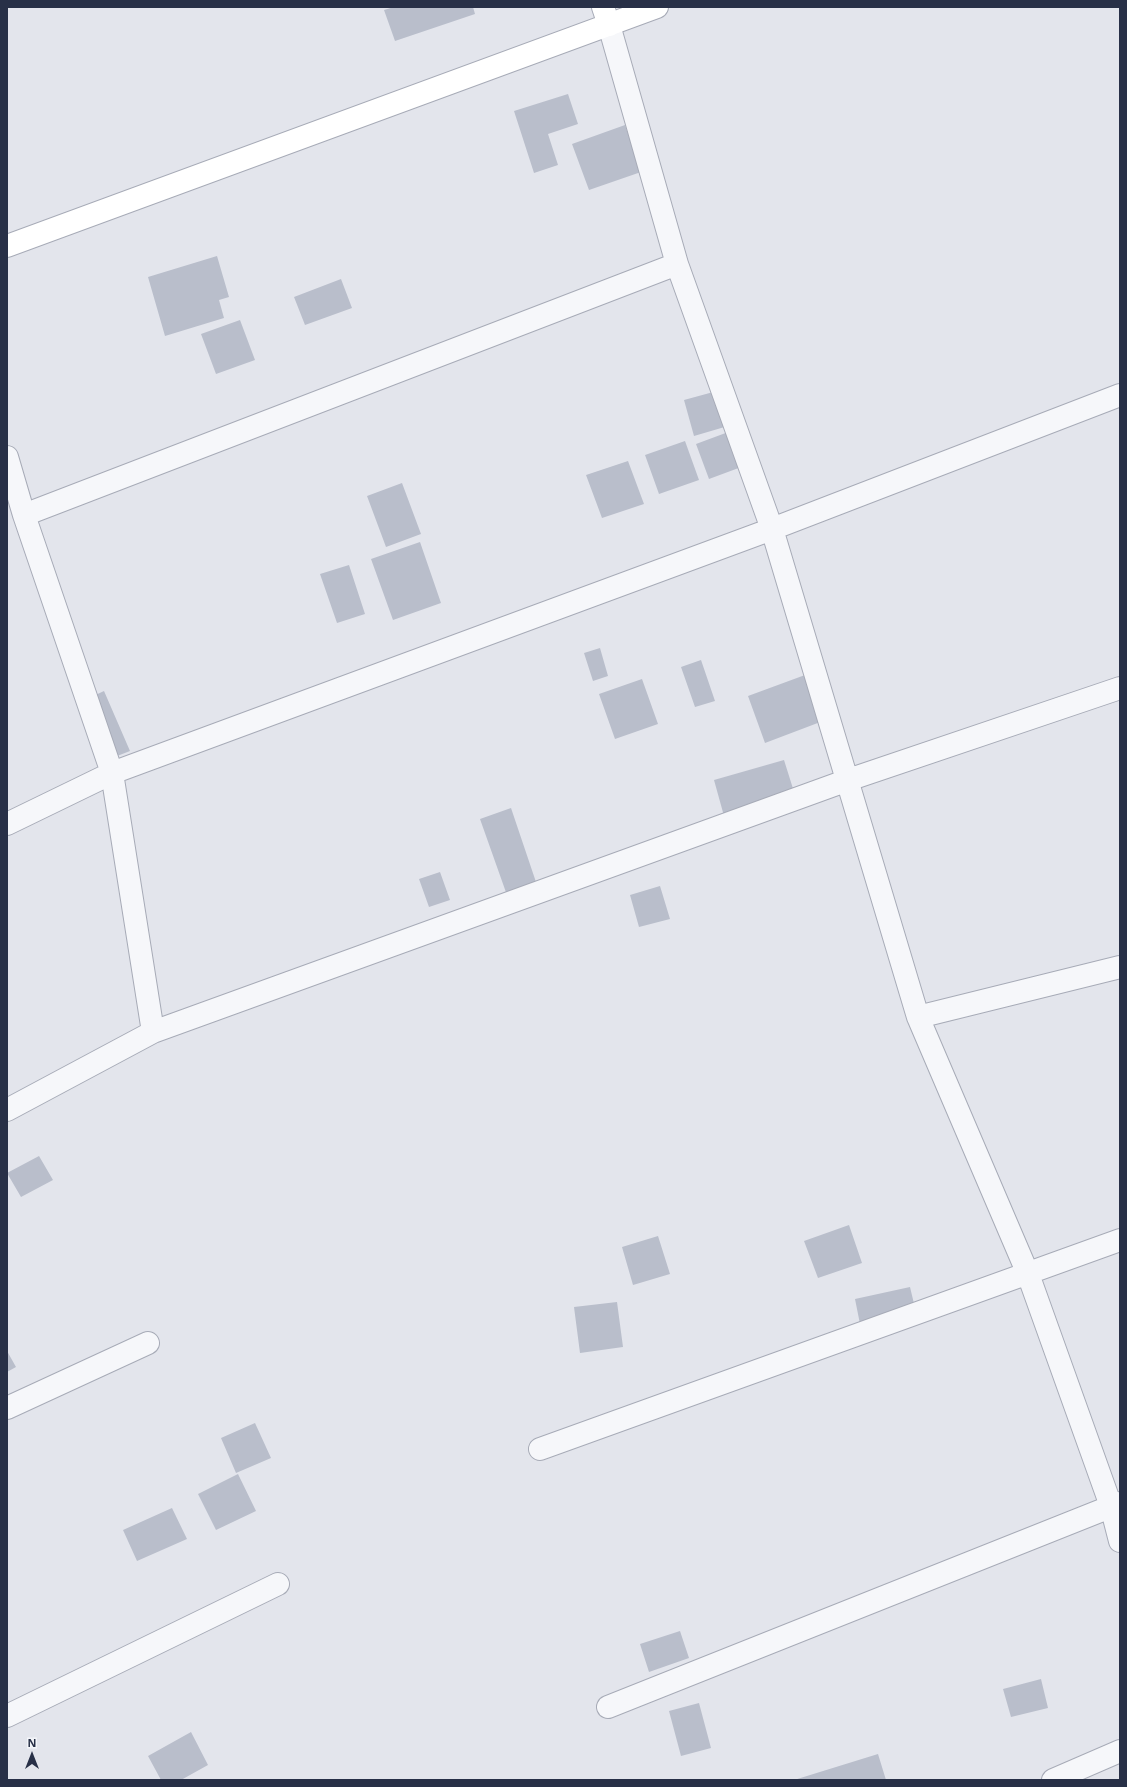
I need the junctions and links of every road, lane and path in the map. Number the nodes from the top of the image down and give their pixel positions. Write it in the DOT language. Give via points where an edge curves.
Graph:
graph roads {
  1 [pos="657,7"];
  2 [pos="606,16"];
  3 [pos="7,246"];
  4 [pos="677,264"];
  5 [pos="1120,395"];
  6 [pos="7,458"];
  7 [pos="24,514"];
  8 [pos="772,529"];
  9 [pos="1120,688"];
  10 [pos="112,773"];
  11 [pos="848,780"];
  12 [pos="7,824"];
  13 [pos="1120,966"];
  14 [pos="918,1017"];
  15 [pos="153,1032"];
  16 [pos="7,1110"];
  17 [pos="1120,1240"];
  18 [pos="1028,1274"];
  19 [pos="148,1343"];
  20 [pos="7,1408"];
  21 [pos="540,1449"];
  22 [pos="1116,1504"];
  23 [pos="1120,1541"];
  24 [pos="278,1584"];
  25 [pos="608,1707"];
  26 [pos="7,1716"];
  27 [pos="1120,1751"];
  28 [pos="1053,1780"];
  1 -- 2 [label="main road"];
  2 -- 3 [label="main road"];
  2 -- 4 [label="street"];
  4 -- 7 [label="street"];
  4 -- 8 [label="street"];
  5 -- 8 [label="street"];
  6 -- 7 [label="street"];
  7 -- 10 [label="street"];
  8 -- 10 [label="street"];
  8 -- 11 [label="street"];
  9 -- 11 [label="street"];
  10 -- 12 [label="street"];
  10 -- 15 [label="street"];
  11 -- 14 [label="street"];
  11 -- 15 [label="street"];
  13 -- 14 [label="street"];
  14 -- 18 [label="street"];
  15 -- 16 [label="street"];
  17 -- 18 [label="street"];
  18 -- 21 [label="street"];
  18 -- 22 [label="street"];
  19 -- 20 [label="street"];
  22 -- 23 [label="street"];
  22 -- 25 [label="street"];
  24 -- 26 [label="street"];
  27 -- 28 [label="street"];
}
